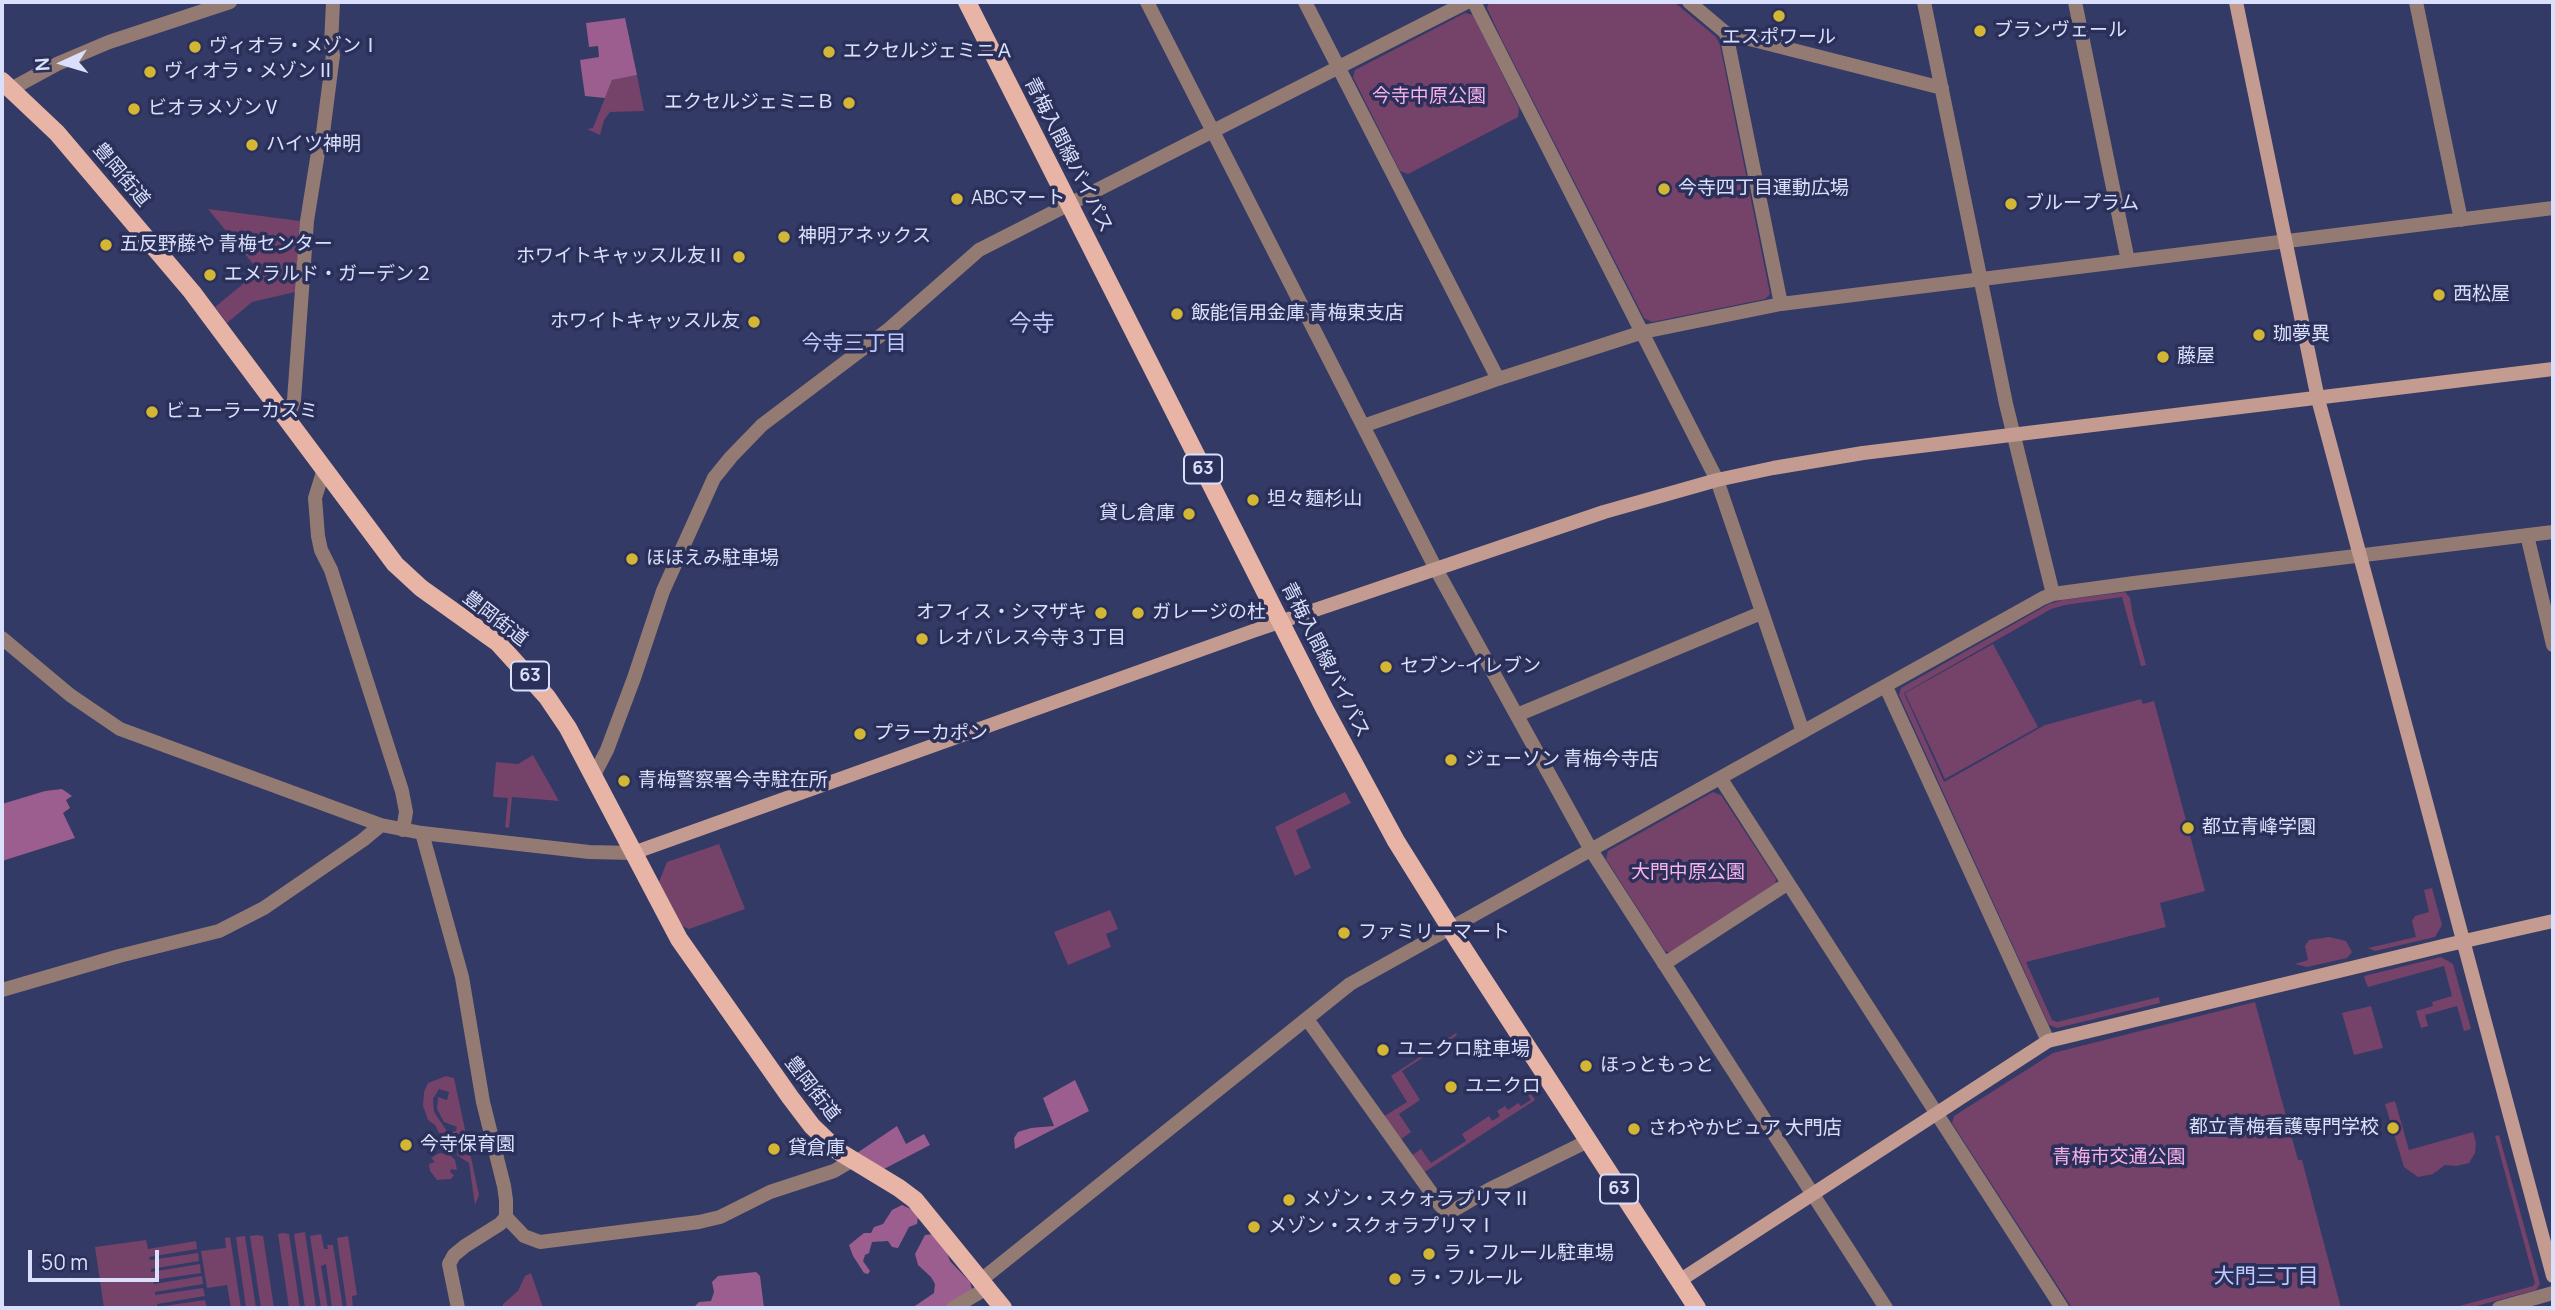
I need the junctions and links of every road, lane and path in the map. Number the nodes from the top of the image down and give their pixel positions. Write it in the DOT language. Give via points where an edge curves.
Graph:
graph roads {
  1 [pos="230,2"];
  2 [pos="333,2"];
  3 [pos="967,2"];
  4 [pos="1147,2"];
  5 [pos="1305,2"];
  6 [pos="1467,2"];
  7 [pos="1474,2"];
  8 [pos="1689,2"];
  9 [pos="1924,2"];
  10 [pos="2075,2"];
  11 [pos="2235,2"];
  12 [pos="2416,2"];
  13 [pos="1726,33"];
  14 [pos="1339,69"];
  15 [pos="7,85"];
  16 [pos="1942,89"];
  17 [pos="1213,132"];
  18 [pos="1070,204"];
  19 [pos="2553,208"];
  20 [pos="2461,220"];
  21 [pos="2284,242"];
  22 [pos="2128,261"];
  23 [pos="1979,279"];
  24 [pos="1781,304"];
  25 [pos="1643,332"];
  26 [pos="2553,369"];
  27 [pos="1498,379"];
  28 [pos="2318,399"];
  29 [pos="288,418"];
  30 [pos="1363,426"];
  31 [pos="2013,435"];
  32 [pos="324,469"];
  33 [pos="1717,480"];
  34 [pos="2553,532"];
  35 [pos="2527,535"];
  36 [pos="2358,556"];
  37 [pos="1436,569"];
  38 [pos="2053,594"];
  39 [pos="1761,613"];
  40 [pos="1280,622"];
  41 [pos="2,638"];
  42 [pos="2553,645"];
  43 [pos="1886,687"];
  44 [pos="1517,715"];
  45 [pos="1803,732"];
  46 [pos="594,775"];
  47 [pos="1721,779"];
  48 [pos="381,825"];
  49 [pos="403,830"];
  50 [pos="422,833"];
  51 [pos="1591,850"];
  52 [pos="633,853"];
  53 [pos="1787,884"];
  54 [pos="2553,922"];
  55 [pos="1451,929"];
  56 [pos="2463,941"];
  57 [pos="1664,964"];
  58 [pos="2,990"];
  59 [pos="1307,1019"];
  60 [pos="2048,1041"];
  61 [pos="1936,1114"];
  62 [pos="1588,1141"];
  63 [pos="851,1161"];
  64 [pos="1813,1194"];
  65 [pos="506,1217"];
  66 [pos="2553,1276"];
  67 [pos="1679,1281"];
  68 [pos="984,1284"];
  69 [pos="2553,1293"];
  70 [pos="458,1308"];
  71 [pos="953,1308"];
  72 [pos="1003,1308"];
  73 [pos="1697,1308"];
  74 [pos="1886,1308"];
  75 [pos="2062,1308"];
  76 [pos="2499,1308"];
  1 -- 15 [label="street" via="109,42"];
  2 -- 29 [label="street" via="333,55 307,221 294,400"];
  3 -- 18 [label="main road, 青梅入間線バイパス / 63"];
  4 -- 17 [label="street"];
  5 -- 14 [label="street"];
  6 -- 14 [label="street"];
  7 -- 25 [label="street"];
  8 -- 13 [label="street"];
  9 -- 16 [label="street"];
  10 -- 22 [label="street"];
  11 -- 21 [label="street"];
  12 -- 20 [label="street"];
  13 -- 16 [label="street"];
  13 -- 24 [label="street"];
  14 -- 17 [label="street"];
  14 -- 27 [label="street"];
  15 -- 29 [label="main road, 豊岡街道 / 63" via="95,175"];
  16 -- 23 [label="street"];
  17 -- 18 [label="street"];
  17 -- 30 [label="street"];
  18 -- 40 [label="main road, 青梅入間線バイパス / 63"];
  18 -- 46 [label="street" via="979,250 889,329 762,425 731,457 715,478 663,591"];
  19 -- 20 [label="street"];
  20 -- 21 [label="street"];
  21 -- 22 [label="street"];
  21 -- 28 [label="street"];
  22 -- 23 [label="street"];
  23 -- 24 [label="street"];
  23 -- 31 [label="street"];
  24 -- 25 [label="street"];
  25 -- 27 [label="street"];
  25 -- 33 [label="street"];
  26 -- 28 [label="street"];
  27 -- 30 [label="street"];
  28 -- 31 [label="street"];
  28 -- 36 [label="street"];
  29 -- 32 [label="main road, 豊岡街道 / 63"];
  30 -- 37 [label="street"];
  31 -- 33 [label="street" via="1850,455"];
  31 -- 38 [label="street"];
  32 -- 46 [label="main road, 豊岡街道 / 63" via="394,564 492,638 523,668 547,696"];
  32 -- 49 [label="street" via="316,498 318,536 402,791"];
  33 -- 37 [label="street" via="1604,512"];
  33 -- 39 [label="street"];
  34 -- 35 [label="street"];
  35 -- 36 [label="street"];
  35 -- 42 [label="street"];
  36 -- 38 [label="street"];
  36 -- 56 [label="street"];
  37 -- 40 [label="street"];
  37 -- 44 [label="street"];
  38 -- 43 [label="street"];
  39 -- 44 [label="street"];
  39 -- 45 [label="street"];
  40 -- 52 [label="street"];
  40 -- 55 [label="main road, 青梅入間線バイパス / 63" via="1396,841"];
  41 -- 48 [label="street" via="70,695 120,729"];
  43 -- 45 [label="street"];
  43 -- 60 [label="street"];
  44 -- 51 [label="street"];
  45 -- 47 [label="street"];
  46 -- 52 [label="main road, 豊岡街道 / 63"];
  47 -- 51 [label="street"];
  47 -- 53 [label="street"];
  48 -- 49 [label="street"];
  48 -- 58 [label="street" via="264,908 219,931"];
  49 -- 50 [label="street"];
  50 -- 52 [label="street"];
  50 -- 65 [label="street" via="462,977 481,1091 504,1186"];
  51 -- 55 [label="street"];
  51 -- 57 [label="street"];
  52 -- 63 [label="main road, 豊岡街道 / 63" via="679,939 742,1032 812,1126"];
  53 -- 57 [label="street"];
  53 -- 61 [label="street"];
  54 -- 56 [label="street"];
  55 -- 59 [label="street" via="1350,984"];
  55 -- 62 [label="main road, 青梅入間線バイパス / 63"];
  56 -- 60 [label="street"];
  56 -- 66 [label="street"];
  57 -- 64 [label="street"];
  59 -- 62 [label="street" via="1446,1211"];
  59 -- 68 [label="street"];
  60 -- 61 [label="street"];
  61 -- 64 [label="street"];
  61 -- 75 [label="street"];
  62 -- 67 [label="main road, 青梅入間線バイパス / 63"];
  63 -- 65 [label="street" via="699,1222 540,1242 524,1236"];
  63 -- 68 [label="main road, 豊岡街道 / 63" via="908,1194"];
  64 -- 67 [label="street"];
  64 -- 74 [label="street"];
  65 -- 70 [label="street" via="454,1255 449,1264"];
  67 -- 73 [label="main road, 青梅入間線バイパス / 63"];
  68 -- 71 [label="street"];
  68 -- 72 [label="main road, 豊岡街道 / 63"];
  69 -- 76 [label="street"];
}
